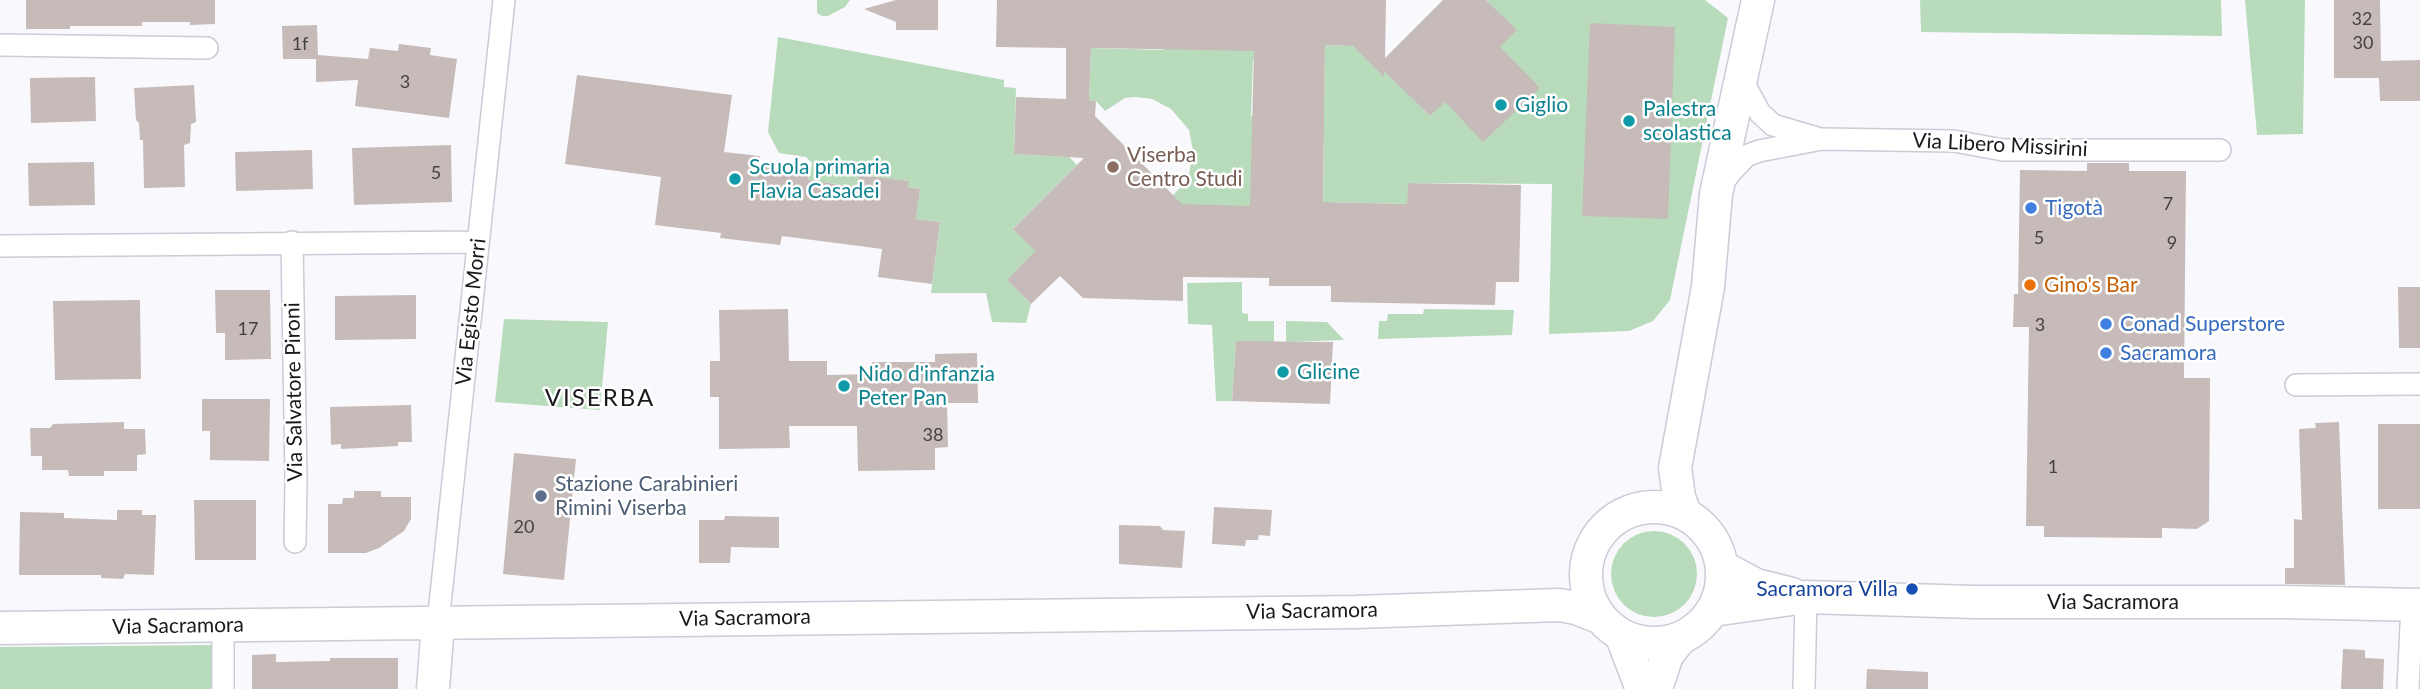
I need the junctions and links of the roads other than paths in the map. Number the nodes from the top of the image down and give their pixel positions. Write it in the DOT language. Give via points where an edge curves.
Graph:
graph roads {
  1 [pos="504,0"];
  2 [pos="1758,0"];
  3 [pos="0,44"];
  4 [pos="207,48"];
  5 [pos="1742,80"];
  6 [pos="1822,139"];
  7 [pos="2220,150"];
  8 [pos="1716,194"];
  9 [pos="292,242"];
  10 [pos="478,242"];
  11 [pos="0,246"];
  12 [pos="1710,252"];
  13 [pos="2420,384"];
  14 [pos="2296,385"];
  15 [pos="1631,510"];
  16 [pos="1685,514"];
  17 [pos="295,542"];
  18 [pos="1586,562"];
  19 [pos="1722,568"];
  20 [pos="1806,597"];
  21 [pos="2416,604"];
  22 [pos="1490,607"];
  23 [pos="1713,610"];
  24 [pos="1599,617"];
  25 [pos="438,623"];
  26 [pos="223,625"];
  27 [pos="0,628"];
  28 [pos="1622,637"];
  29 [pos="1680,639"];
  30 [pos="223,689"];
  31 [pos="433,689"];
  32 [pos="1642,689"];
  33 [pos="1656,689"];
  34 [pos="1804,689"];
  35 [pos="2408,689"];
  1 -- 10 [label="street, Via Egisto Morri"];
  2 -- 5 [label="street"];
  3 -- 4 [label="street"];
  5 -- 6 [label="street, Via Libero Missirini" via="1760,113 1773,125"];
  5 -- 8 [label="street"];
  6 -- 7 [label="street, Via Libero Missirini" via="1954,141 2003,149"];
  6 -- 8 [label="street, Via Libero Missirini" via="1746,156"];
  8 -- 12 [label="street"];
  9 -- 10 [label="street"];
  9 -- 11 [label="street"];
  9 -- 17 [label="street, Via Salvatore Pironi"];
  10 -- 25 [label="street, Via Egisto Morri"];
  12 -- 15 [label="street" via="1686,332 1657,468"];
  12 -- 16 [label="street" via="1704,311 1675,468"];
  13 -- 14 [label="street"];
  15 -- 16 [label="street" via="1649,506"];
  15 -- 18 [label="street" via="1605,526"];
  16 -- 19 [label="street" via="1703,527 1716,546"];
  18 -- 22 [label="street, Via Sacramora" via="1552,587"];
  18 -- 24 [label="street" via="1589,600"];
  19 -- 20 [label="street, Via Sacramora" via="1756,585"];
  19 -- 23 [label="street" via="1721,590"];
  20 -- 21 [label="street, Via Sacramora"];
  20 -- 23 [label="street, Via Sacramora"];
  20 -- 34 [label="street"];
  21 -- 35 [label="street"];
  22 -- 24 [label="street, Via Sacramora" via="1559,605"];
  22 -- 25 [label="street, Via Sacramora"];
  23 -- 29 [label="street" via="1699,628"];
  24 -- 28 [label="street"];
  25 -- 26 [label="street, Via Sacramora"];
  25 -- 31 [label="street"];
  26 -- 27 [label="street, Via Sacramora"];
  26 -- 30 [label="street"];
  28 -- 29 [label="street" via="1651,644"];
  28 -- 32 [label="street"];
  29 -- 33 [label="street" via="1667,655"];
}
